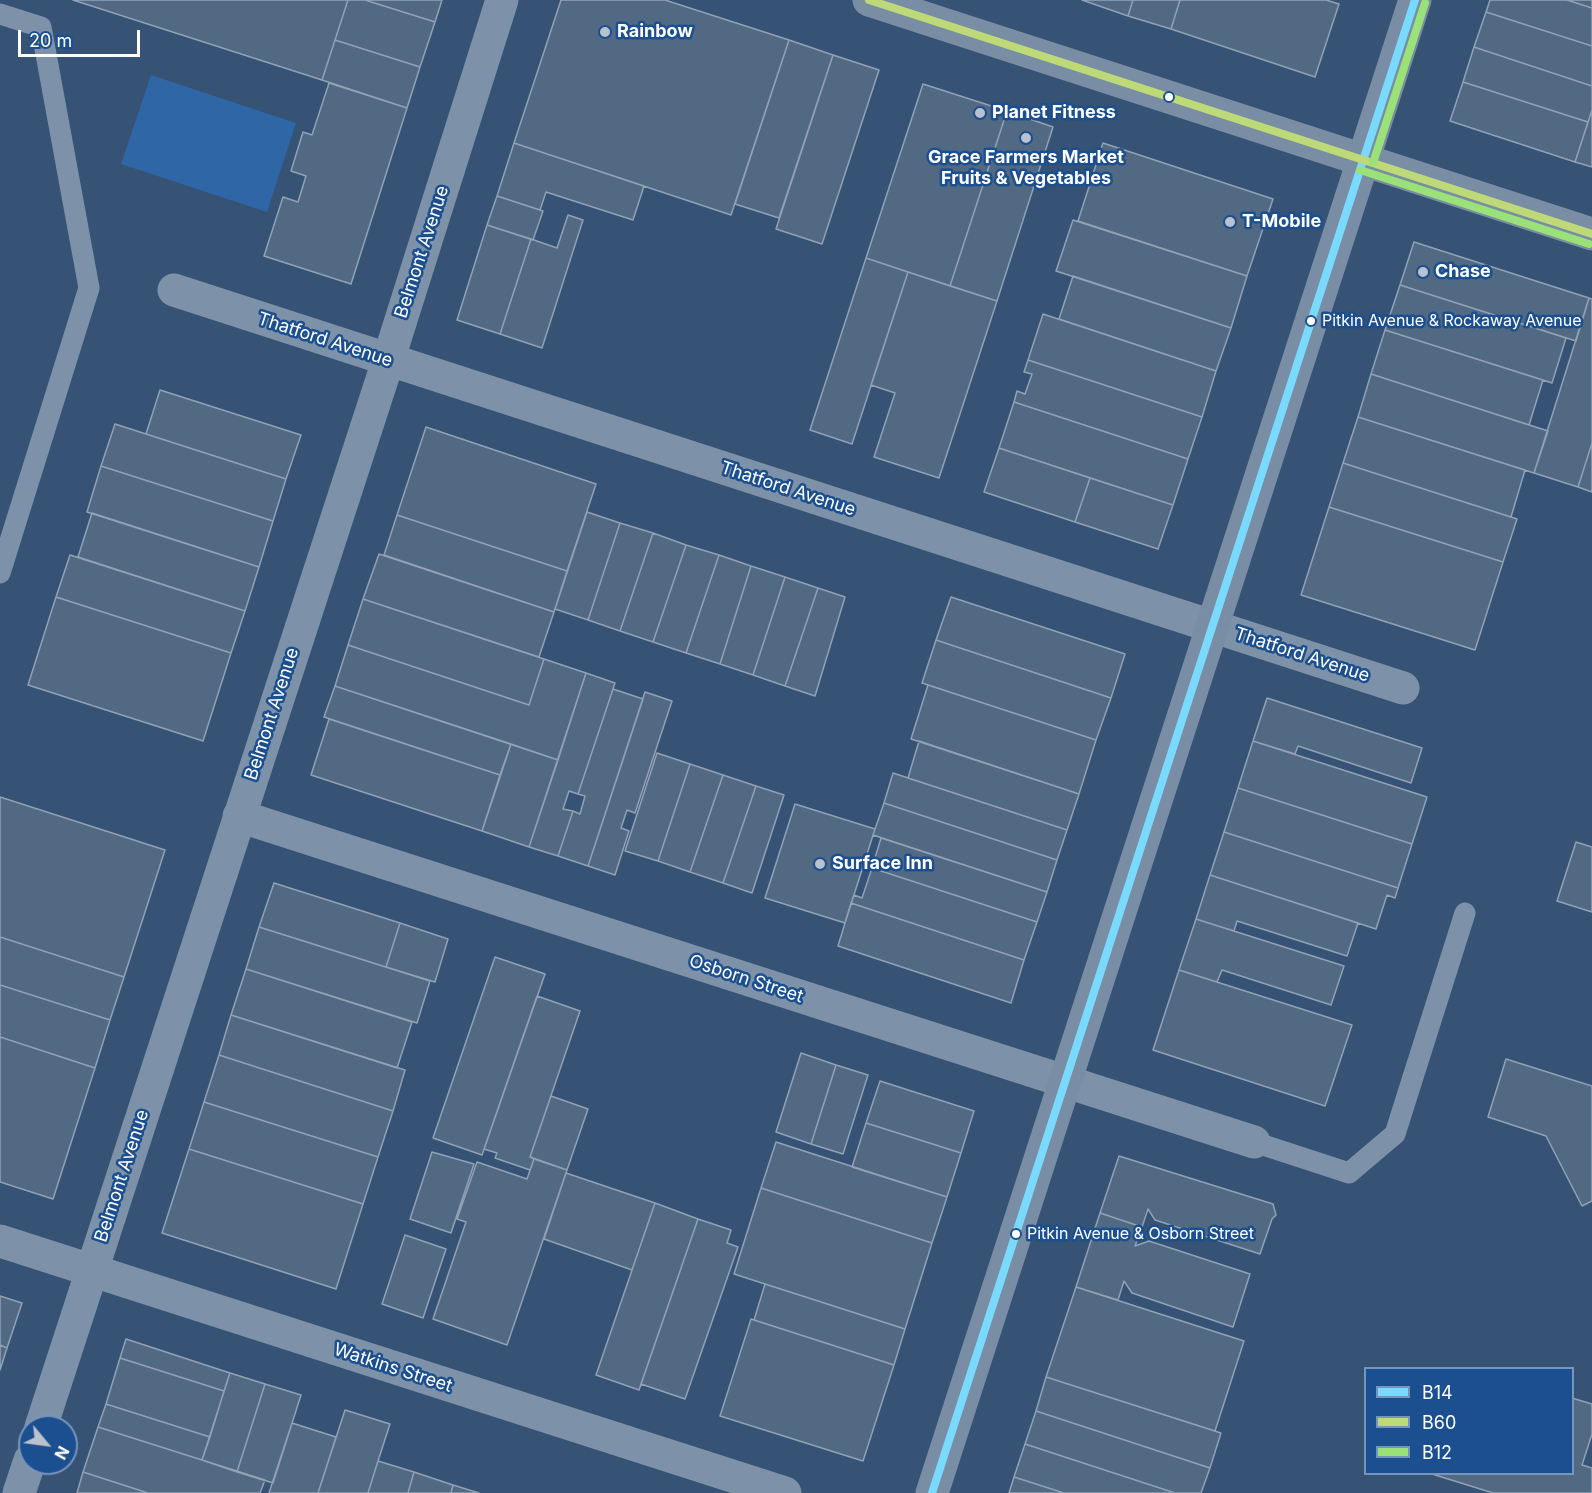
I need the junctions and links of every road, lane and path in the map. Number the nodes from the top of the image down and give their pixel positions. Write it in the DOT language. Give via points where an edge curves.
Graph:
graph roads {
  1 [pos="502,0"];
  2 [pos="869,0"];
  3 [pos="1415,0"];
  4 [pos="0,14"];
  5 [pos="1363,160"];
  6 [pos="1592,234"];
  7 [pos="174,290"];
  8 [pos="388,361"];
  9 [pos="0,573"];
  10 [pos="1213,626"];
  11 [pos="1403,688"];
  12 [pos="239,816"];
  13 [pos="1465,914"];
  14 [pos="1064,1082"];
  15 [pos="1254,1142"];
  16 [pos="0,1241"];
  17 [pos="92,1272"];
  18 [pos="45,1415"];
  19 [pos="25,1475"];
  20 [pos="19,1493"];
  21 [pos="785,1493"];
  22 [pos="932,1493"];
  1 -- 8 [label="street, Belmont Avenue"];
  2 -- 5 [label="street"];
  3 -- 5 [label="street"];
  4 -- 9 [label="lane" via="41,27 89,288"];
  5 -- 6 [label="street"];
  5 -- 10 [label="street"];
  7 -- 8 [label="street, Thatford Avenue"];
  8 -- 10 [label="street, Thatford Avenue"];
  8 -- 12 [label="street, Belmont Avenue"];
  10 -- 11 [label="street, Thatford Avenue"];
  10 -- 14 [label="street"];
  12 -- 14 [label="street, Osborn Street"];
  12 -- 17 [label="street, Belmont Avenue"];
  13 -- 15 [label="lane" via="1395,1134 1349,1173"];
  14 -- 15 [label="street, Osborn Street"];
  14 -- 22 [label="street"];
  16 -- 17 [label="street, Watkins Street"];
  17 -- 18 [label="street, Belmont Avenue"];
  17 -- 21 [label="street, Watkins Street"];
  19 -- 20 [label="street"];
}
